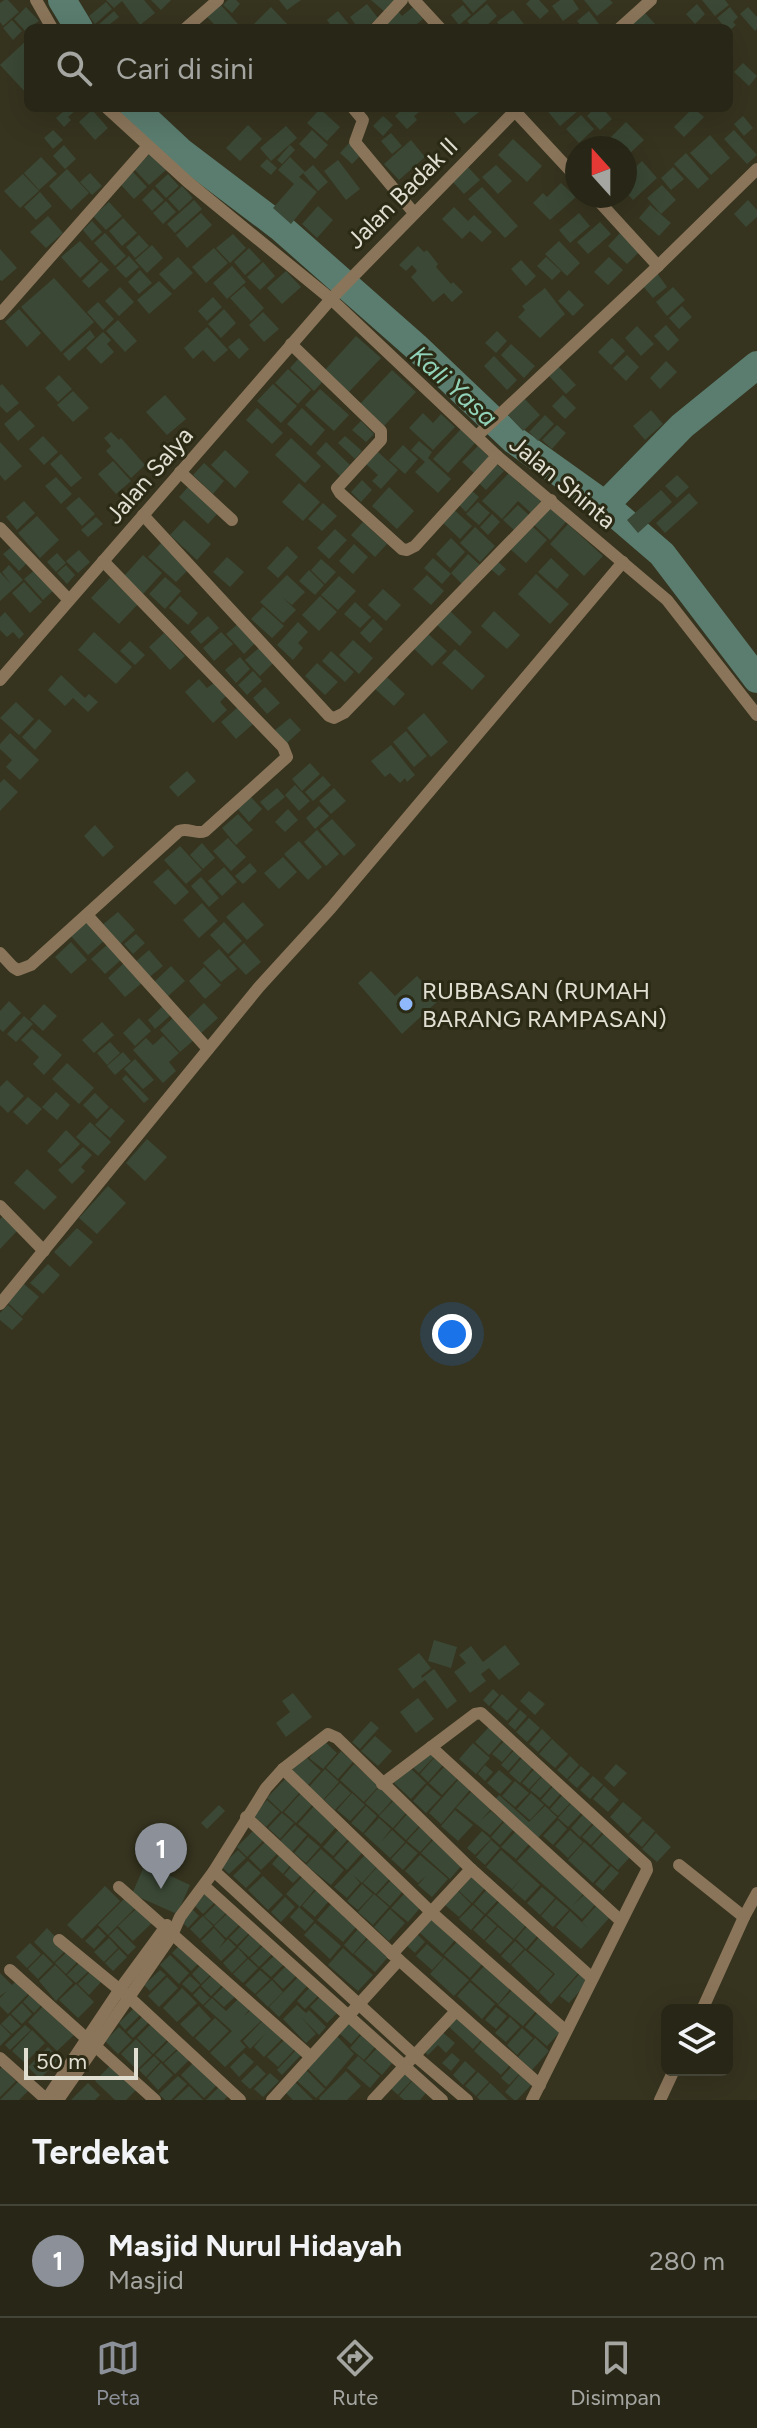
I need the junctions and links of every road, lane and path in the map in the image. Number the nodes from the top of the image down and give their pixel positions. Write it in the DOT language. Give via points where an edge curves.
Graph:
graph roads {
  1 [pos="36,0"];
  2 [pos="218,0"];
  3 [pos="402,0"];
  4 [pos="414,0"];
  5 [pos="651,0"];
  6 [pos="50,24"];
  7 [pos="191,24"];
  8 [pos="380,24"];
  9 [pos="436,24"];
  10 [pos="624,24"];
  11 [pos="111,112"];
  12 [pos="356,112"];
  13 [pos="519,112"];
  14 [pos="521,112"];
  15 [pos="148,146"];
  16 [pos="565,164"];
  17 [pos="757,169"];
  18 [pos="605,208"];
  19 [pos="414,213"];
  20 [pos="658,266"];
  21 [pos="334,295"];
  22 [pos="0,314"];
  23 [pos="291,344"];
  24 [pos="478,435"];
  25 [pos="497,456"];
  26 [pos="180,472"];
  27 [pos="551,500"];
  28 [pos="143,515"];
  29 [pos="232,520"];
  30 [pos="0,528"];
  31 [pos="103,561"];
  32 [pos="623,562"];
  33 [pos="69,600"];
  34 [pos="0,680"];
  35 [pos="757,715"];
  36 [pos="87,915"];
  37 [pos="0,953"];
  38 [pos="208,1049"];
  39 [pos="0,1206"];
  40 [pos="44,1251"];
  41 [pos="1,1302"];
  42 [pos="431,1747"];
  43 [pos="283,1769"];
  44 [pos="382,1784"];
  45 [pos="246,1817"];
  46 [pos="679,1865"];
  47 [pos="471,1869"];
  48 [pos="214,1871"];
  49 [pos="204,1886"];
  50 [pos="119,1887"];
  51 [pos="757,1893"];
  52 [pos="431,1912"];
  53 [pos="744,1917"];
  54 [pos="621,1921"];
  55 [pos="168,1932"];
  56 [pos="284,1936"];
  57 [pos="59,1940"];
  58 [pos="276,1950"];
  59 [pos="396,1957"];
  60 [pos="10,1970"];
  61 [pos="592,1978"];
  62 [pos="124,1993"];
  63 [pos="358,2004"];
  64 [pos="705,2004"];
  65 [pos="456,2011"];
  66 [pos="349,2015"];
  67 [pos="566,2031"];
  68 [pos="91,2042"];
  69 [pos="414,2055"];
  70 [pos="311,2057"];
  71 [pos="0,2058"];
  72 [pos="404,2067"];
  73 [pos="671,2076"];
  74 [pos="540,2085"];
  75 [pos="46,2100"];
  76 [pos="58,2100"];
  77 [pos="155,2100"];
  78 [pos="240,2100"];
  79 [pos="272,2100"];
  80 [pos="373,2100"];
  81 [pos="442,2100"];
  82 [pos="467,2100"];
  83 [pos="532,2100"];
  84 [pos="660,2100"];
  1 -- 6 [label="street"];
  2 -- 7 [label="street"];
  3 -- 8 [label="street"];
  4 -- 9 [label="street"];
  5 -- 10 [label="street"];
  11 -- 15 [label="street, Jalan Shinta"];
  12 -- 19 [label="street" via="363,120 355,142"];
  13 -- 19 [label="street, Jalan Badak II"];
  14 -- 16 [label="street"];
  15 -- 21 [label="street, Jalan Shinta"];
  15 -- 22 [label="street"];
  17 -- 20 [label="street"];
  18 -- 20 [label="street"];
  19 -- 21 [label="street, Jalan Badak II"];
  20 -- 24 [label="street"];
  21 -- 23 [label="street, Jalan Salya"];
  21 -- 24 [label="street, Jalan Shinta"];
  23 -- 25 [label="street" via="381,431 381,440 337,488 402,549 415,546"];
  23 -- 26 [label="street, Jalan Salya"];
  24 -- 25 [label="street, Jalan Shinta"];
  25 -- 27 [label="street, Jalan Shinta"];
  26 -- 28 [label="street, Jalan Salya"];
  26 -- 29 [label="street"];
  27 -- 28 [label="street" via="334,718"];
  27 -- 32 [label="street, Jalan Shinta"];
  28 -- 31 [label="street, Jalan Salya"];
  30 -- 33 [label="street"];
  31 -- 33 [label="street, Jalan Salya"];
  31 -- 36 [label="street" via="287,757 205,831 179,831"];
  32 -- 35 [label="street, Jalan Shinta" via="667,600"];
  32 -- 38 [label="street"];
  33 -- 34 [label="street, Jalan Salya"];
  36 -- 37 [label="street" via="23,970"];
  36 -- 38 [label="street"];
  38 -- 40 [label="street"];
  39 -- 40 [label="street"];
  40 -- 41 [label="street"];
  42 -- 44 [label="street"];
  42 -- 54 [label="street"];
  42 -- 54 [label="street" via="475,1714 487,1716 644,1861 647,1870"];
  43 -- 44 [label="street" via="328,1734"];
  43 -- 45 [label="street"];
  43 -- 52 [label="street"];
  44 -- 47 [label="street"];
  45 -- 48 [label="street"];
  45 -- 59 [label="street"];
  46 -- 53 [label="street"];
  47 -- 52 [label="street"];
  47 -- 61 [label="street"];
  48 -- 49 [label="street"];
  48 -- 56 [label="street"];
  49 -- 55 [label="street"];
  49 -- 58 [label="street"];
  50 -- 55 [label="street"];
  51 -- 53 [label="street"];
  52 -- 59 [label="street"];
  52 -- 67 [label="street"];
  53 -- 64 [label="street"];
  54 -- 61 [label="street"];
  55 -- 62 [label="street"];
  55 -- 70 [label="street"];
  56 -- 58 [label="street"];
  56 -- 63 [label="street"];
  57 -- 62 [label="street"];
  58 -- 66 [label="street"];
  59 -- 63 [label="street"];
  59 -- 65 [label="street"];
  60 -- 68 [label="street"];
  61 -- 67 [label="street"];
  62 -- 68 [label="street"];
  62 -- 78 [label="street"];
  63 -- 66 [label="street"];
  63 -- 69 [label="street"];
  65 -- 69 [label="street"];
  65 -- 74 [label="street"];
  66 -- 70 [label="street"];
  66 -- 72 [label="street"];
  67 -- 74 [label="street"];
  68 -- 75 [label="street"];
  68 -- 76 [label="street"];
  68 -- 77 [label="street"];
  69 -- 72 [label="street"];
  69 -- 82 [label="street"];
  70 -- 79 [label="street"];
  71 -- 75 [label="street"];
  72 -- 80 [label="street"];
  72 -- 81 [label="street"];
  73 -- 84 [label="street"];
  74 -- 83 [label="street"];
}
